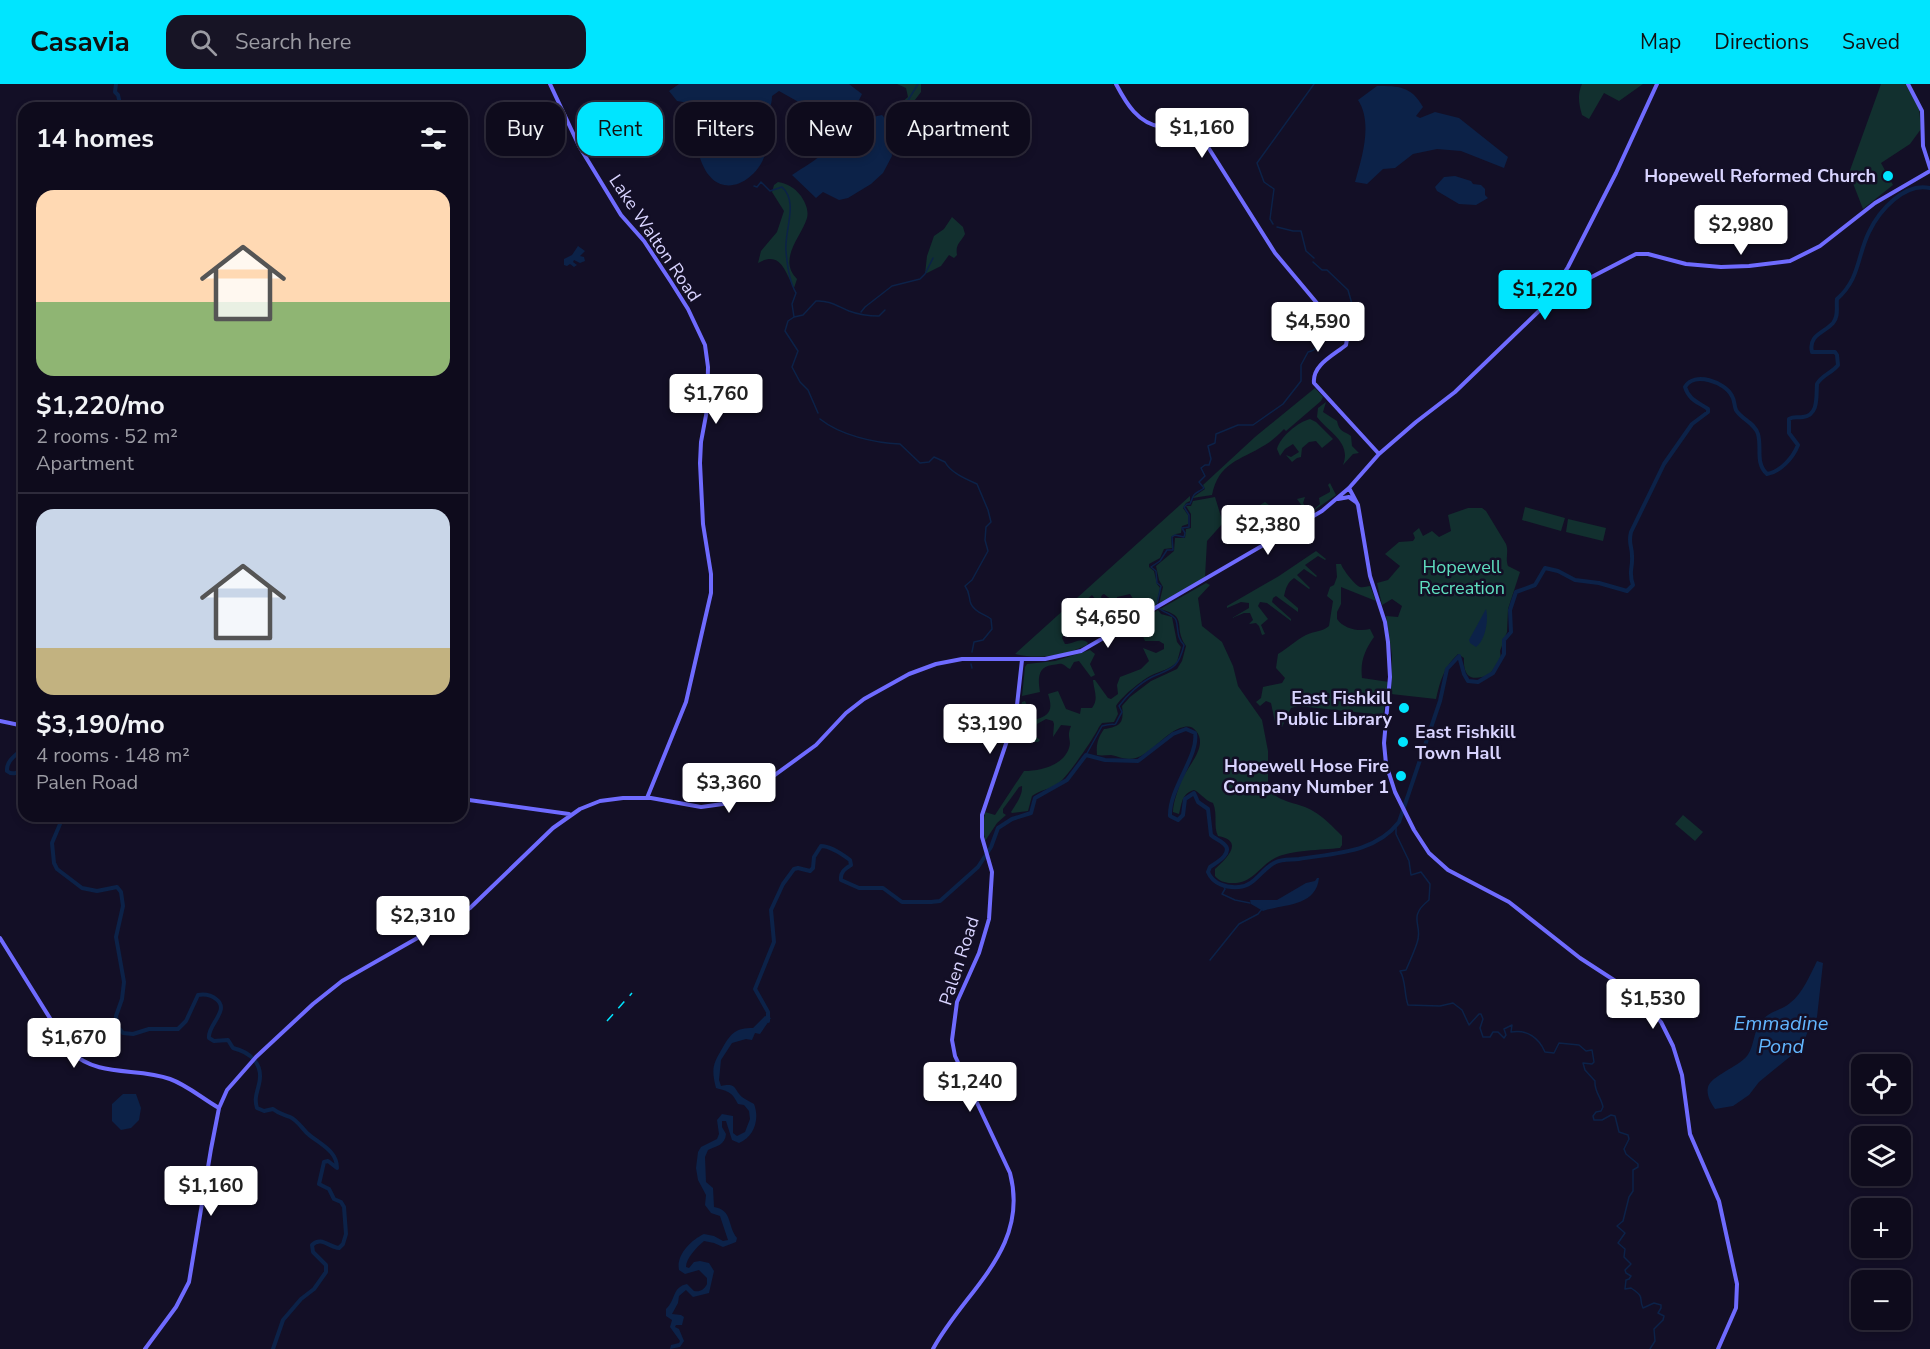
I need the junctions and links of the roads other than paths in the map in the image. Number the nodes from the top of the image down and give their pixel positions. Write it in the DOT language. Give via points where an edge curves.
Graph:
graph roads {
  1 [pos="550,84"];
  2 [pos="1116,84"];
  3 [pos="1657,84"];
  4 [pos="1908,84"];
  5 [pos="1930,170"];
  6 [pos="1549,299"];
  7 [pos="1379,454"];
  8 [pos="1349,488"];
  9 [pos="1338,499"];
  10 [pos="1358,504"];
  11 [pos="1011,659"];
  12 [pos="1022,660"];
  13 [pos="1021,672"];
  14 [pos="0,721"];
  15 [pos="18,725"];
  16 [pos="647,798"];
  17 [pos="468,800"];
  18 [pos="570,814"];
  19 [pos="0,938"];
  20 [pos="219,1108"];
  21 [pos="145,1349"];
  22 [pos="933,1349"];
  23 [pos="1718,1349"];
  1 -- 16 [label="main road, Lake Walton Road" via="579,146 621,215 671,282 704,341 707,354 707,410 700,463 711,593 686,702"];
  2 -- 7 [label="main road" via="1129,107 1145,121 1161,127 1189,127 1201,136 1281,261 1348,340 1317,370 1316,386"];
  3 -- 6 [label="main road" via="1616,173"];
  4 -- 5 [label="main road" via="1922,111 1923,146"];
  5 -- 6 [label="main road" via="1875,202 1820,246 1790,261 1721,267 1636,254"];
  6 -- 7 [label="main road" via="1474,375"];
  7 -- 8 [label="main road"];
  8 -- 9 [label="main road"];
  8 -- 10 [label="main road"];
  9 -- 10 [label="main road" via="1349,497"];
  9 -- 12 [label="main road" via="1082,651 1056,658"];
  10 -- 23 [label="main road" via="1370,575 1386,629 1390,677 1384,750 1388,775 1424,846 1438,862 1523,912 1580,958 1633,992 1661,1022 1678,1061 1690,1134 1719,1201 1737,1284 1736,1308"];
  11 -- 12 [label="main road"];
  11 -- 13 [label="main road"];
  11 -- 16 [label="main road" via="962,659 909,674 864,699 813,747 746,796 730,803 700,807"];
  12 -- 13 [label="main road, Palen Road"];
  13 -- 22 [label="main road, Palen Road" via="1016,714 983,808 984,848 992,872 988,923 958,998 952,1045 1010,1173 1014,1212 997,1258"];
  14 -- 15 [label="main road"];
  16 -- 18 [label="main road" via="603,800"];
  17 -- 18 [label="main road"];
  18 -- 20 [label="main road" via="473,906 333,987 247,1066 231,1084"];
  19 -- 20 [label="main road" via="78,1059 100,1068 170,1079"];
  20 -- 21 [label="main road" via="189,1282"];
}
